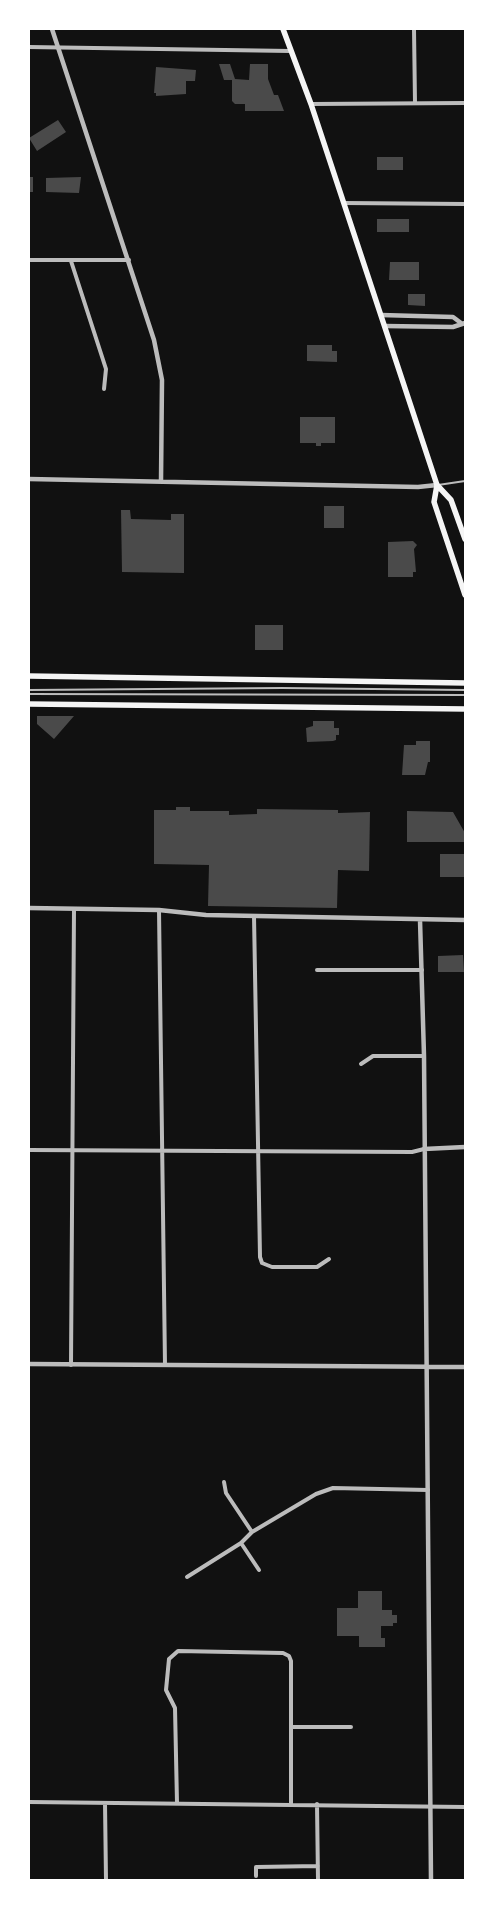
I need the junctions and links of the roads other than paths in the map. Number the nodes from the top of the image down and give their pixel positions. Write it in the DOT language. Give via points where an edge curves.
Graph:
graph roads {
  1 [pos="52,29"];
  2 [pos="283,29"];
  3 [pos="414,29"];
  4 [pos="29,47"];
  5 [pos="58,48"];
  6 [pos="290,51"];
  7 [pos="415,103"];
  8 [pos="465,103"];
  9 [pos="310,104"];
  10 [pos="344,203"];
  11 [pos="465,204"];
  12 [pos="29,260"];
  13 [pos="130,260"];
  14 [pos="70,261"];
  15 [pos="381,316"];
  16 [pos="463,323"];
  17 [pos="385,326"];
  18 [pos="104,389"];
  19 [pos="29,479"];
  20 [pos="161,481"];
  21 [pos="465,481"];
  22 [pos="437,485"];
  23 [pos="465,539"];
  24 [pos="465,595"];
  25 [pos="29,676"];
  26 [pos="465,683"];
  27 [pos="29,690"];
  28 [pos="465,690"];
  29 [pos="29,694"];
  30 [pos="465,695"];
  31 [pos="29,704"];
  32 [pos="465,708"];
  33 [pos="29,908"];
  34 [pos="74,908"];
  35 [pos="159,910"];
  36 [pos="254,916"];
  37 [pos="420,920"];
  38 [pos="465,920"];
  39 [pos="317,970"];
  40 [pos="422,970"];
  41 [pos="424,1056"];
  42 [pos="361,1064"];
  43 [pos="465,1147"];
  44 [pos="424,1149"];
  45 [pos="29,1150"];
  46 [pos="72,1150"];
  47 [pos="163,1150"];
  48 [pos="258,1151"];
  49 [pos="329,1259"];
  50 [pos="29,1364"];
  51 [pos="71,1365"];
  52 [pos="165,1365"];
  53 [pos="426,1367"];
  54 [pos="465,1367"];
  55 [pos="224,1482"];
  56 [pos="428,1490"];
  57 [pos="252,1532"];
  58 [pos="241,1543"];
  59 [pos="259,1570"];
  60 [pos="187,1577"];
  61 [pos="291,1727"];
  62 [pos="351,1727"];
  63 [pos="29,1802"];
  64 [pos="105,1803"];
  65 [pos="177,1803"];
  66 [pos="291,1804"];
  67 [pos="317,1804"];
  68 [pos="430,1806"];
  69 [pos="465,1807"];
  70 [pos="318,1866"];
  71 [pos="256,1876"];
  72 [pos="106,1880"];
  73 [pos="318,1880"];
  74 [pos="431,1880"];
  1 -- 5 [label="street"];
  2 -- 6 [label="main road"];
  3 -- 7 [label="street"];
  4 -- 5 [label="street"];
  5 -- 6 [label="street"];
  5 -- 13 [label="street"];
  6 -- 9 [label="main road"];
  7 -- 8 [label="street"];
  7 -- 9 [label="street"];
  9 -- 10 [label="main road"];
  10 -- 11 [label="street"];
  10 -- 15 [label="main road"];
  12 -- 14 [label="street"];
  13 -- 14 [label="street"];
  13 -- 20 [label="street" via="154,340 162,380"];
  14 -- 18 [label="street" via="106,369"];
  15 -- 16 [label="street" via="453,317"];
  15 -- 17 [label="main road"];
  16 -- 17 [label="street" via="454,327"];
  17 -- 22 [label="main road"];
  19 -- 20 [label="street"];
  20 -- 22 [label="street"];
  21 -- 22 [label="lane"];
  22 -- 23 [label="main road" via="451,500"];
  22 -- 24 [label="main road" via="434,502"];
  25 -- 26 [label="main road"];
  27 -- 28 [label="lane"];
  29 -- 30 [label="lane"];
  31 -- 32 [label="main road"];
  33 -- 34 [label="street"];
  34 -- 35 [label="street"];
  34 -- 46 [label="street"];
  35 -- 36 [label="street"];
  35 -- 47 [label="street"];
  36 -- 37 [label="street"];
  36 -- 48 [label="street"];
  37 -- 38 [label="street"];
  37 -- 40 [label="street"];
  39 -- 40 [label="street"];
  40 -- 41 [label="street"];
  41 -- 42 [label="street" via="373,1056"];
  41 -- 44 [label="street"];
  43 -- 44 [label="street"];
  44 -- 48 [label="street" via="412,1152"];
  44 -- 53 [label="street"];
  45 -- 46 [label="street"];
  46 -- 47 [label="street"];
  46 -- 51 [label="street"];
  47 -- 48 [label="street"];
  47 -- 52 [label="street"];
  48 -- 49 [label="street" via="262,1263 272,1267 317,1267"];
  50 -- 51 [label="street"];
  51 -- 52 [label="street"];
  52 -- 53 [label="street"];
  53 -- 54 [label="street"];
  53 -- 56 [label="street"];
  55 -- 57 [label="street" via="226,1494"];
  56 -- 57 [label="street" via="333,1488 316,1494"];
  56 -- 68 [label="street"];
  57 -- 58 [label="street"];
  58 -- 59 [label="street"];
  58 -- 60 [label="street"];
  61 -- 62 [label="street"];
  61 -- 65 [label="street" via="289,1656 283,1653 178,1651 171,1655 166,1690 175,1708"];
  61 -- 66 [label="street"];
  63 -- 64 [label="street"];
  64 -- 65 [label="street"];
  64 -- 72 [label="street"];
  65 -- 66 [label="street"];
  66 -- 67 [label="street"];
  67 -- 68 [label="street"];
  67 -- 70 [label="street"];
  68 -- 69 [label="street"];
  68 -- 74 [label="street"];
  70 -- 71 [label="street" via="256,1867"];
  70 -- 73 [label="street"];
}
